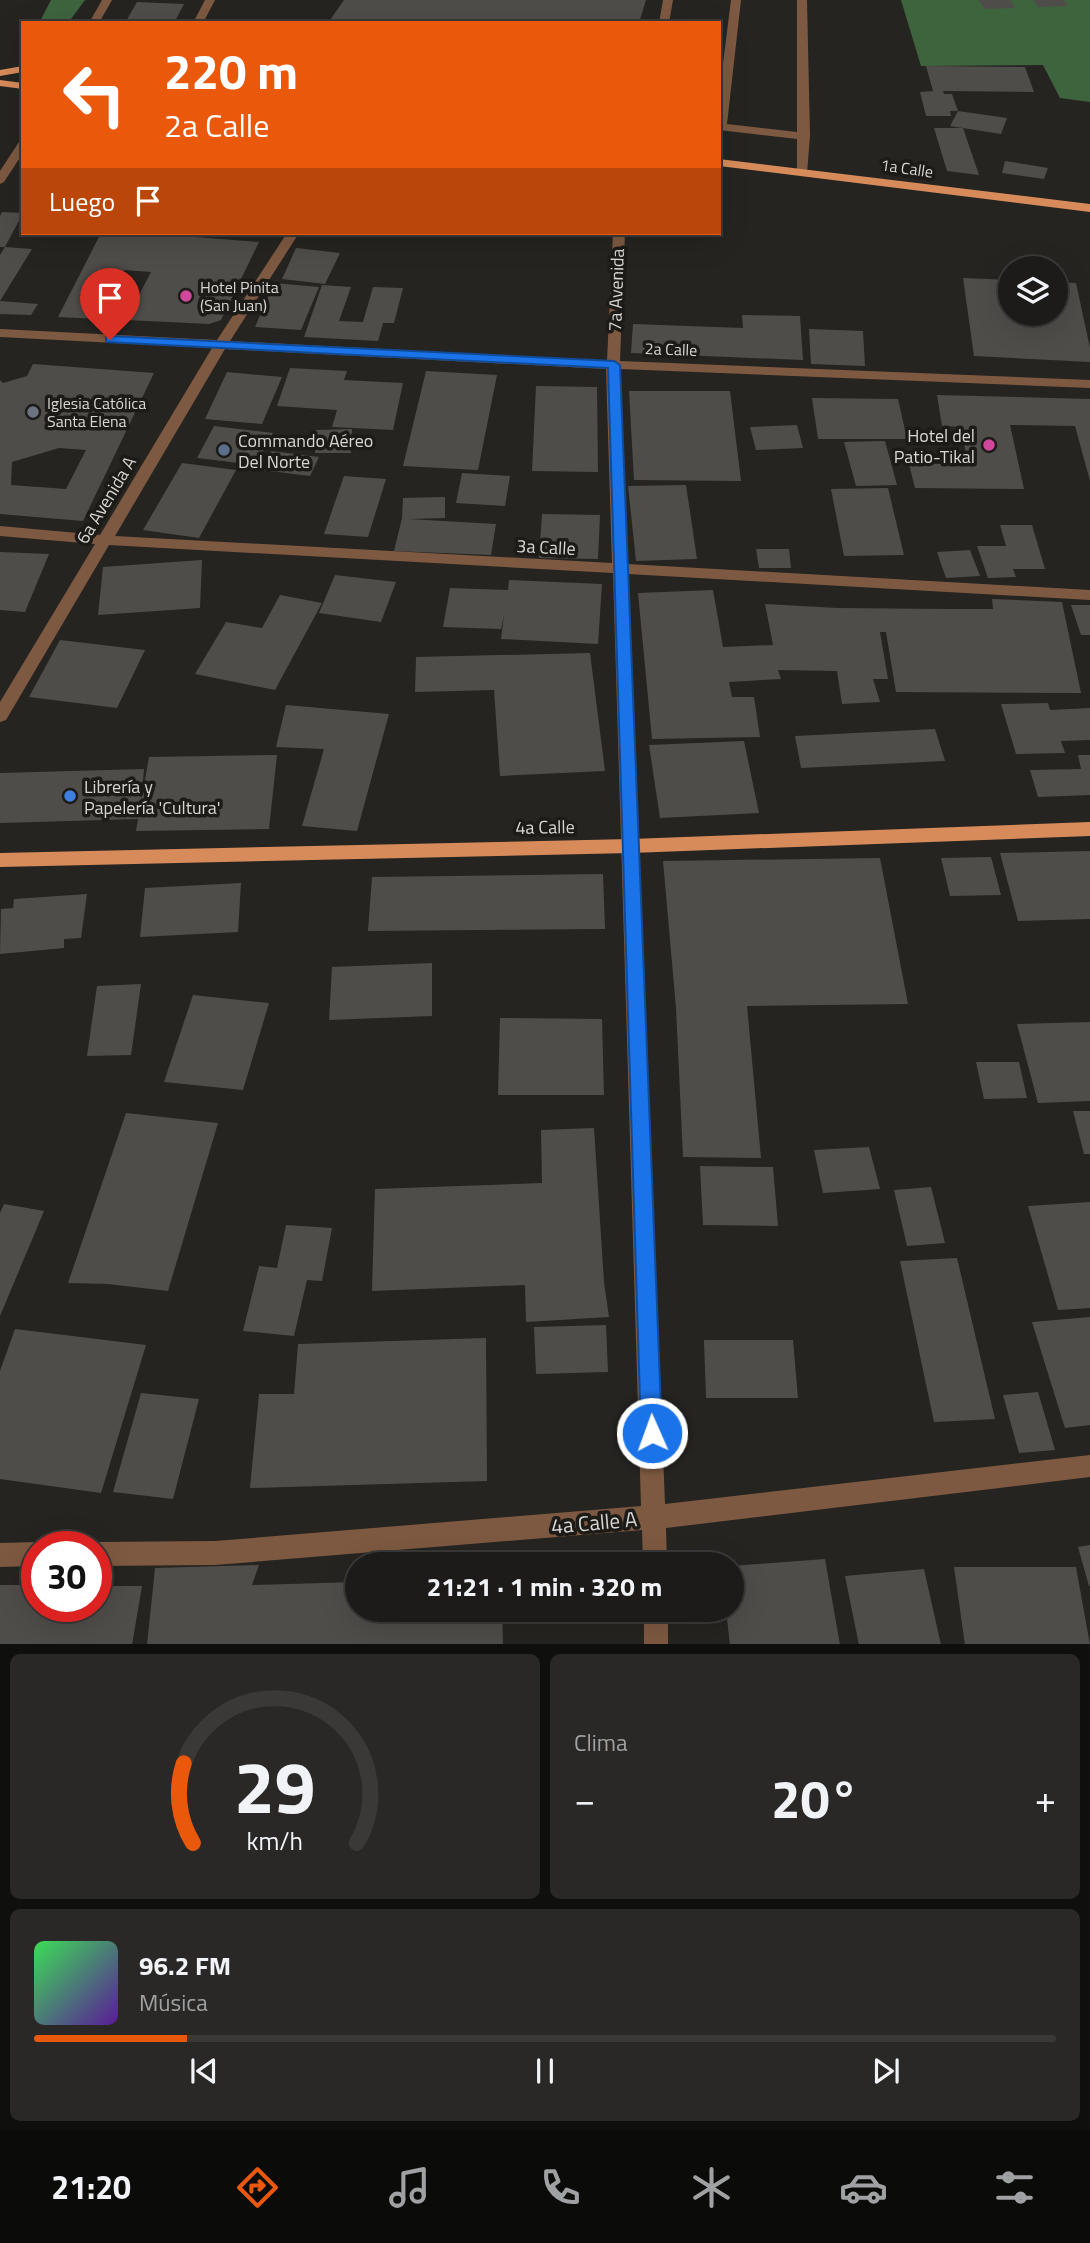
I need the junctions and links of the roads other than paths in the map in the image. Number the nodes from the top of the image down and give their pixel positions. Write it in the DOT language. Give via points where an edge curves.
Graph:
graph roads {
  1 [pos="107,0"];
  2 [pos="210,0"];
  3 [pos="668,0"];
  4 [pos="736,0"];
  5 [pos="802,0"];
  6 [pos="95,21"];
  7 [pos="199,21"];
  8 [pos="664,21"];
  9 [pos="21,69"];
  10 [pos="0,73"];
  11 [pos="0,83"];
  12 [pos="21,86"];
  13 [pos="721,119"];
  14 [pos="721,127"];
  15 [pos="804,136"];
  16 [pos="21,147"];
  17 [pos="721,162"];
  18 [pos="803,171"];
  19 [pos="0,180"];
  20 [pos="1090,208"];
  21 [pos="292,235"];
  22 [pos="619,235"];
  23 [pos="0,333"];
  24 [pos="220,346"];
  25 [pos="614,365"];
  26 [pos="1090,384"];
  27 [pos="0,531"];
  28 [pos="104,540"];
  29 [pos="621,570"];
  30 [pos="1090,594"];
  31 [pos="0,716"];
  32 [pos="1090,829"];
  33 [pos="631,846"];
  34 [pos="0,860"];
  35 [pos="1090,1466"];
  36 [pos="655,1517"];
  37 [pos="655,1552"];
  38 [pos="21,1554"];
  39 [pos="112,1554"];
  40 [pos="0,1555"];
  41 [pos="656,1622"];
  42 [pos="656,1644"];
  1 -- 6 [label="street"];
  2 -- 7 [label="street"];
  3 -- 8 [label="street"];
  4 -- 13 [label="street"];
  5 -- 15 [label="street"];
  9 -- 10 [label="main road"];
  11 -- 12 [label="main road"];
  14 -- 15 [label="street"];
  15 -- 18 [label="street"];
  16 -- 19 [label="street"];
  17 -- 18 [label="main road, 1a Calle"];
  18 -- 20 [label="main road, 1a Calle"];
  21 -- 24 [label="street, 6a Avenida A"];
  22 -- 25 [label="street, 7a Avenida"];
  23 -- 24 [label="street, 2a Calle"];
  24 -- 25 [label="street, 2a Calle"];
  24 -- 28 [label="street, 6a Avenida A"];
  25 -- 26 [label="street, 2a Calle"];
  25 -- 29 [label="street, 7a Avenida"];
  27 -- 28 [label="street, 3a Calle"];
  28 -- 29 [label="street, 3a Calle"];
  28 -- 31 [label="street, 6a Avenida A"];
  29 -- 30 [label="street, 3a Calle"];
  29 -- 33 [label="street, 7a Avenida"];
  32 -- 33 [label="main road, 4a Calle"];
  33 -- 34 [label="main road, 4a Calle"];
  33 -- 36 [label="street, 7a Avenida"];
  35 -- 36 [label="street, 4a Calle A"];
  36 -- 37 [label="street, 7a Avenida"];
  36 -- 39 [label="street, 4a Calle A" via="215,1553"];
  38 -- 40 [label="street"];
  41 -- 42 [label="street"];
}
